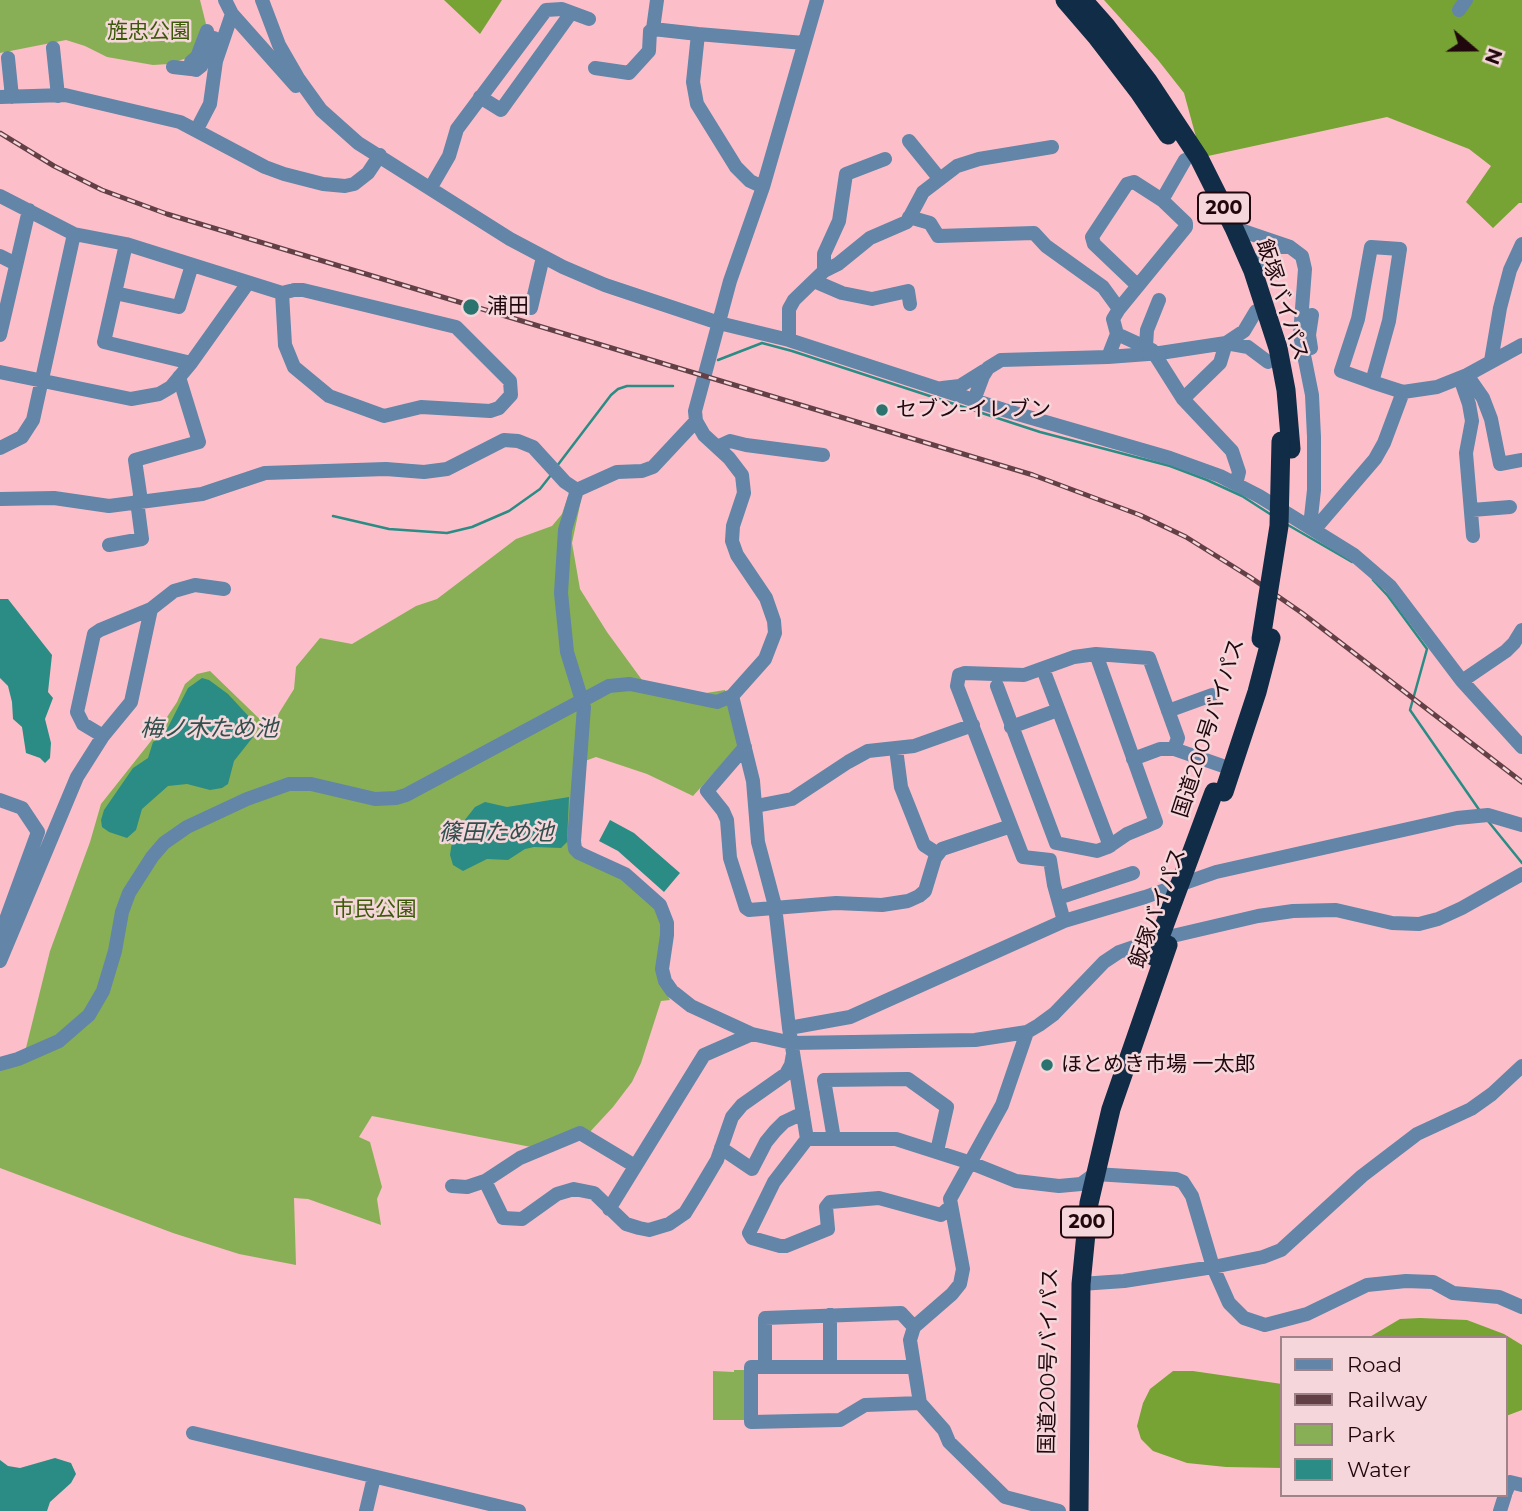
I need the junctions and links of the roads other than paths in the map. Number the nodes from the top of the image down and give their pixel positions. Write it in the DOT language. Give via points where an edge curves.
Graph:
graph roads {
  1 [pos="225,0"];
  2 [pos="262,0"];
  3 [pos="657,0"];
  4 [pos="817,0"];
  5 [pos="1065,0"];
  6 [pos="1083,0"];
  7 [pos="571,13"];
  8 [pos="231,16"];
  9 [pos="589,19"];
  10 [pos="653,29"];
  11 [pos="207,31"];
  12 [pos="698,34"];
  13 [pos="804,43"];
  14 [pos="54,48"];
  15 [pos="8,58"];
  16 [pos="173,67"];
  17 [pos="595,68"];
  18 [pos="191,69"];
  19 [pos="58,96"];
  20 [pos="10,97"];
  21 [pos="480,97"];
  22 [pos="321,110"];
  23 [pos="197,129"];
  24 [pos="909,141"];
  25 [pos="1052,146"];
  26 [pos="380,155"];
  27 [pos="885,159"];
  28 [pos="1185,160"];
  29 [pos="939,178"];
  30 [pos="431,187"];
  31 [pos="764,187"];
  32 [pos="0,196"];
  33 [pos="1162,200"];
  34 [pos="29,210"];
  35 [pos="909,217"];
  36 [pos="1234,228"];
  37 [pos="74,233"];
  38 [pos="126,244"];
  39 [pos="1522,244"];
  40 [pos="1290,247"];
  41 [pos="0,256"];
  42 [pos="544,257"];
  43 [pos="16,264"];
  44 [pos="192,265"];
  45 [pos="1253,271"];
  46 [pos="819,276"];
  47 [pos="248,283"];
  48 [pos="1138,286"];
  49 [pos="115,293"];
  50 [pos="282,293"];
  51 [pos="1159,300"];
  52 [pos="910,304"];
  53 [pos="531,308"];
  54 [pos="1119,309"];
  55 [pos="1256,311"];
  56 [pos="1312,315"];
  57 [pos="719,323"];
  58 [pos="1117,334"];
  59 [pos="0,335"];
  60 [pos="789,340"];
  61 [pos="1226,344"];
  62 [pos="1522,345"];
  63 [pos="1151,351"];
  64 [pos="1108,358"];
  65 [pos="1490,361"];
  66 [pos="1268,362"];
  67 [pos="191,363"];
  68 [pos="988,368"];
  69 [pos="0,372"];
  70 [pos="1464,376"];
  71 [pos="180,377"];
  72 [pos="42,381"];
  73 [pos="1372,382"];
  74 [pos="938,388"];
  75 [pos="1403,392"];
  76 [pos="1183,399"];
  77 [pos="974,400"];
  78 [pos="1004,410"];
  79 [pos="696,421"];
  80 [pos="1286,445"];
  81 [pos="717,447"];
  82 [pos="0,448"];
  83 [pos="823,455"];
  84 [pos="1522,460"];
  85 [pos="1236,484"];
  86 [pos="577,490"];
  87 [pos="0,499"];
  88 [pos="139,501"];
  89 [pos="1510,507"];
  90 [pos="1472,510"];
  91 [pos="1314,526"];
  92 [pos="1473,537"];
  93 [pos="108,545"];
  94 [pos="224,589"];
  95 [pos="151,609"];
  96 [pos="1522,630"];
  97 [pos="1266,639"];
  98 [pos="1096,654"];
  99 [pos="1043,669"];
  100 [pos="1462,681"];
  101 [pos="997,686"];
  102 [pos="1212,695"];
  103 [pos="732,696"];
  104 [pos="580,700"];
  105 [pos="1058,710"];
  106 [pos="1168,711"];
  107 [pos="973,725"];
  108 [pos="1011,727"];
  109 [pos="103,736"];
  110 [pos="745,747"];
  111 [pos="1522,747"];
  112 [pos="896,749"];
  113 [pos="1174,749"];
  114 [pos="1133,758"];
  115 [pos="1223,766"];
  116 [pos="1219,792"];
  117 [pos="0,800"];
  118 [pos="756,806"];
  119 [pos="1522,825"];
  120 [pos="1011,826"];
  121 [pos="1110,846"];
  122 [pos="938,854"];
  123 [pos="1133,873"];
  124 [pos="1522,874"];
  125 [pos="1058,898"];
  126 [pos="775,906"];
  127 [pos="1064,921"];
  128 [pos="0,936"];
  129 [pos="0,961"];
  130 [pos="789,1028"];
  131 [pos="1027,1032"];
  132 [pos="752,1034"];
  133 [pos="793,1048"];
  134 [pos="0,1063"];
  135 [pos="1522,1066"];
  136 [pos="803,1113"];
  137 [pos="807,1139"];
  138 [pos="834,1139"];
  139 [pos="721,1148"];
  140 [pos="937,1151"];
  141 [pos="971,1163"];
  142 [pos="635,1166"];
  143 [pos="752,1169"];
  144 [pos="1088,1179"];
  145 [pos="485,1181"];
  146 [pos="774,1182"];
  147 [pos="452,1186"];
  148 [pos="950,1207"];
  149 [pos="609,1209"];
  150 [pos="1213,1267"];
  151 [pos="1081,1284"];
  152 [pos="1522,1307"];
  153 [pos="830,1315"];
  154 [pos="914,1327"];
  155 [pos="765,1367"];
  156 [pos="830,1367"];
  157 [pos="914,1367"];
  158 [pos="920,1403"];
  159 [pos="193,1433"];
  160 [pos="374,1477"];
  161 [pos="1059,1510"];
  162 [pos="366,1511"];
  163 [pos="519,1511"];
  164 [pos="1079,1511"];
  1 -- 8 [label="street"];
  2 -- 22 [label="street" via="279,45"];
  3 -- 10 [label="street"];
  4 -- 13 [label="street"];
  5 -- 28 [label="highway, 国道200号バイパス / 200" via="1139,92"];
  6 -- 36 [label="highway, 飯塚バイパス / 200" via="1148,80 1199,158"];
  7 -- 9 [label="street"];
  7 -- 21 [label="street" via="546,10"];
  7 -- 21 [label="street" via="501,110"];
  8 -- 18 [label="street" via="217,32 201,66"];
  8 -- 22 [label="street"];
  8 -- 23 [label="street" via="216,61 210,104"];
  10 -- 12 [label="street"];
  10 -- 17 [label="street" via="649,51 629,73"];
  11 -- 18 [label="street"];
  12 -- 13 [label="street"];
  12 -- 31 [label="street" via="693,82 697,104 736,167"];
  13 -- 31 [label="street"];
  14 -- 19 [label="street"];
  15 -- 20 [label="street"];
  16 -- 18 [label="street"];
  19 -- 20 [label="street"];
  19 -- 23 [label="street"];
  21 -- 30 [label="street" via="457,130 449,156"];
  22 -- 26 [label="street"];
  23 -- 26 [label="street" via="265,167 323,184 354,184"];
  24 -- 29 [label="street"];
  25 -- 29 [label="street" via="979,159"];
  26 -- 30 [label="street"];
  27 -- 46 [label="street" via="846,174 839,221"];
  28 -- 33 [label="street"];
  28 -- 55 [label="highway, 国道200号バイパス / 200" via="1226,232"];
  29 -- 35 [label="street" via="923,192"];
  30 -- 42 [label="street"];
  31 -- 57 [label="street"];
  32 -- 34 [label="street"];
  33 -- 48 [label="street" via="1186,227"];
  33 -- 48 [label="street" via="1130,182 1092,237"];
  34 -- 37 [label="street"];
  34 -- 43 [label="street"];
  35 -- 46 [label="street" via="870,238"];
  35 -- 54 [label="street" via="930,223 938,236 1034,233 1103,287"];
  36 -- 40 [label="street"];
  36 -- 45 [label="highway, 飯塚バイパス / 200"];
  37 -- 38 [label="street"];
  37 -- 72 [label="street"];
  38 -- 44 [label="street"];
  38 -- 49 [label="street"];
  39 -- 65 [label="street" via="1510,270"];
  40 -- 45 [label="street" via="1267,251"];
  40 -- 91 [label="street" via="1301,256 1305,269 1299,323 1312,395"];
  41 -- 43 [label="street"];
  42 -- 53 [label="street"];
  42 -- 57 [label="street" via="605,285"];
  43 -- 59 [label="street"];
  44 -- 47 [label="street"];
  44 -- 49 [label="street" via="179,307"];
  45 -- 80 [label="highway, 飯塚バイパス / 200" via="1278,348 1286,390"];
  46 -- 52 [label="street" via="842,293 872,299 908,291"];
  46 -- 60 [label="street" via="789,309"];
  47 -- 50 [label="street"];
  47 -- 67 [label="street"];
  48 -- 54 [label="street"];
  49 -- 67 [label="street" via="104,342"];
  50 -- 50 [label="street" via="289,356 295,367 329,396 384,416 421,407 490,411 511,395 510,381 456,327 303,290"];
  51 -- 63 [label="street" via="1147,330"];
  54 -- 58 [label="street" via="1113,319"];
  55 -- 61 [label="street" via="1244,331"];
  55 -- 66 [label="highway, 国道200号バイパス / 200"];
  56 -- 91 [label="street" via="1308,334 1323,442 1323,496"];
  57 -- 60 [label="street"];
  57 -- 79 [label="street" via="697,396"];
  58 -- 63 [label="street"];
  58 -- 64 [label="street"];
  60 -- 74 [label="street"];
  61 -- 63 [label="street"];
  61 -- 66 [label="street" via="1248,347"];
  61 -- 76 [label="street" via="1220,363"];
  62 -- 65 [label="street"];
  63 -- 64 [label="street"];
  63 -- 76 [label="street"];
  64 -- 68 [label="street" via="1011,358"];
  65 -- 70 [label="street"];
  66 -- 80 [label="highway, 国道200号バイパス / 200"];
  67 -- 71 [label="street"];
  68 -- 74 [label="street" via="960,386"];
  68 -- 77 [label="street"];
  68 -- 78 [label="street" via="987,389"];
  69 -- 72 [label="street"];
  70 -- 75 [label="street" via="1437,387"];
  70 -- 84 [label="street" via="1483,398 1500,464"];
  70 -- 90 [label="street" via="1472,421 1466,453"];
  71 -- 72 [label="street" via="159,394 131,399"];
  71 -- 88 [label="street" via="199,442 135,460"];
  72 -- 82 [label="street" via="28,429"];
  73 -- 73 [label="street" via="1341,371 1358,319 1371,247 1400,248 1390,321"];
  73 -- 75 [label="street"];
  74 -- 77 [label="street"];
  75 -- 91 [label="street" via="1375,459"];
  76 -- 85 [label="street" via="1232,451 1239,472"];
  77 -- 78 [label="street"];
  78 -- 85 [label="street" via="1170,458"];
  79 -- 81 [label="street"];
  79 -- 86 [label="street" via="653,467 617,472"];
  80 -- 97 [label="highway, 国道200号バイパス / 200, bridge"];
  81 -- 83 [label="street" via="730,441"];
  81 -- 103 [label="street" via="742,475 744,493 732,541 766,598 775,633 765,659"];
  85 -- 91 [label="street"];
  86 -- 88 [label="street" via="533,447 504,440 447,469 265,474 202,494"];
  86 -- 104 [label="street" via="565,530 561,593 567,652"];
  87 -- 88 [label="street" via="54,498 109,506"];
  88 -- 93 [label="street" via="142,539"];
  89 -- 90 [label="street"];
  90 -- 92 [label="street"];
  91 -- 100 [label="street" via="1390,586"];
  94 -- 95 [label="street" via="195,585 174,591"];
  95 -- 109 [label="street" via="131,702"];
  95 -- 109 [label="street" via="94,634 77,712 83,724"];
  96 -- 100 [label="street" via="1506,651"];
  97 -- 115 [label="highway, 国道200号バイパス / 200"];
  97 -- 116 [label="highway, 200" via="1258,692"];
  98 -- 99 [label="street"];
  98 -- 106 [label="street" via="1149,659"];
  98 -- 114 [label="street"];
  99 -- 105 [label="street"];
  99 -- 107 [label="street" via="1024,675 959,675 957,686"];
  100 -- 111 [label="street"];
  101 -- 108 [label="street"];
  102 -- 106 [label="street"];
  103 -- 104 [label="street" via="717,702 630,684 609,686"];
  103 -- 110 [label="street"];
  104 -- 132 [label="street" via="584,706 575,849 625,874 660,905 667,923 662,969 672,991 691,1006"];
  104 -- 134 [label="street" via="396,798 375,799 311,784 289,784 175,834 152,857 129,893 103,991 89,1015 59,1041"];
  105 -- 108 [label="street"];
  105 -- 121 [label="street"];
  106 -- 113 [label="street" via="1178,738"];
  107 -- 112 [label="street"];
  107 -- 120 [label="street"];
  108 -- 121 [label="street" via="1056,843 1097,851"];
  109 -- 129 [label="street" via="77,777"];
  110 -- 118 [label="street"];
  110 -- 126 [label="street" via="707,791 727,820 730,859 746,908"];
  112 -- 118 [label="street" via="868,751 792,799"];
  112 -- 122 [label="street" via="901,787 924,845"];
  113 -- 114 [label="street"];
  113 -- 115 [label="street"];
  114 -- 121 [label="street" via="1156,822"];
  115 -- 116 [label="highway, 国道200号バイパス / 200"];
  116 -- 144 [label="highway, 国道200号バイパス / 200, bridge" via="1105,1090 1091,1136"];
  117 -- 128 [label="street" via="22,808 38,832"];
  118 -- 126 [label="street" via="758,842"];
  119 -- 127 [label="street" via="1488,815 1457,818 1216,872"];
  120 -- 122 [label="street"];
  120 -- 125 [label="street" via="1023,857 1050,860"];
  122 -- 126 [label="street" via="925,891 908,901"];
  123 -- 125 [label="street" via="1102,876"];
  124 -- 131 [label="street" via="1462,908 1419,924 1392,923 1336,910 1293,911 1151,941 1104,962 1054,1014"];
  125 -- 127 [label="street"];
  126 -- 130 [label="street"];
  127 -- 130 [label="street" via="849,1017"];
  130 -- 133 [label="street"];
  131 -- 133 [label="street" via="975,1040"];
  131 -- 141 [label="street" via="1002,1105"];
  132 -- 133 [label="street"];
  132 -- 142 [label="street" via="704,1055"];
  133 -- 136 [label="street"];
  133 -- 139 [label="street" via="786,1074 742,1105 732,1117"];
  135 -- 150 [label="street" via="1471,1109 1417,1134 1362,1176 1281,1250"];
  136 -- 137 [label="street"];
  136 -- 143 [label="street" via="775,1131"];
  137 -- 138 [label="street"];
  137 -- 146 [label="street"];
  138 -- 140 [label="street" via="896,1139"];
  138 -- 140 [label="street" via="824,1080 908,1079 947,1107"];
  139 -- 143 [label="street"];
  139 -- 149 [label="street" via="685,1213 668,1224 639,1228 626,1224"];
  140 -- 141 [label="street"];
  141 -- 144 [label="street" via="1016,1181 1059,1186"];
  141 -- 148 [label="street" via="952,1192"];
  142 -- 145 [label="street" via="580,1133 520,1158"];
  142 -- 149 [label="street"];
  143 -- 146 [label="street"];
  144 -- 150 [label="street" via="1183,1182 1192,1196"];
  144 -- 151 [label="highway, 200"];
  144 -- 161 [label="highway, 国道200号バイパス / 200" via="1071,1284"];
  145 -- 147 [label="street" via="467,1188"];
  145 -- 149 [label="street" via="503,1219 522,1219 557,1194 573,1189 594,1193"];
  146 -- 148 [label="street" via="750,1236 780,1246 828,1229 826,1207 830,1202 879,1198 941,1214"];
  148 -- 154 [label="street" via="964,1269 960,1284"];
  150 -- 151 [label="street"];
  150 -- 152 [label="street" via="1236,1311 1265,1325 1307,1314 1367,1285 1406,1281 1433,1282 1453,1293 1499,1297"];
  151 -- 164 [label="highway, 200"];
  153 -- 154 [label="street" via="901,1313"];
  153 -- 155 [label="street" via="765,1318"];
  153 -- 156 [label="street"];
  154 -- 157 [label="street" via="910,1340"];
  155 -- 156 [label="street"];
  155 -- 158 [label="street" via="751,1367 751,1422 840,1420 865,1405"];
  156 -- 157 [label="street"];
  157 -- 158 [label="street"];
  158 -- 161 [label="street" via="949,1442 1005,1497"];
  159 -- 160 [label="street"];
  160 -- 162 [label="street"];
  160 -- 163 [label="street"];
}
